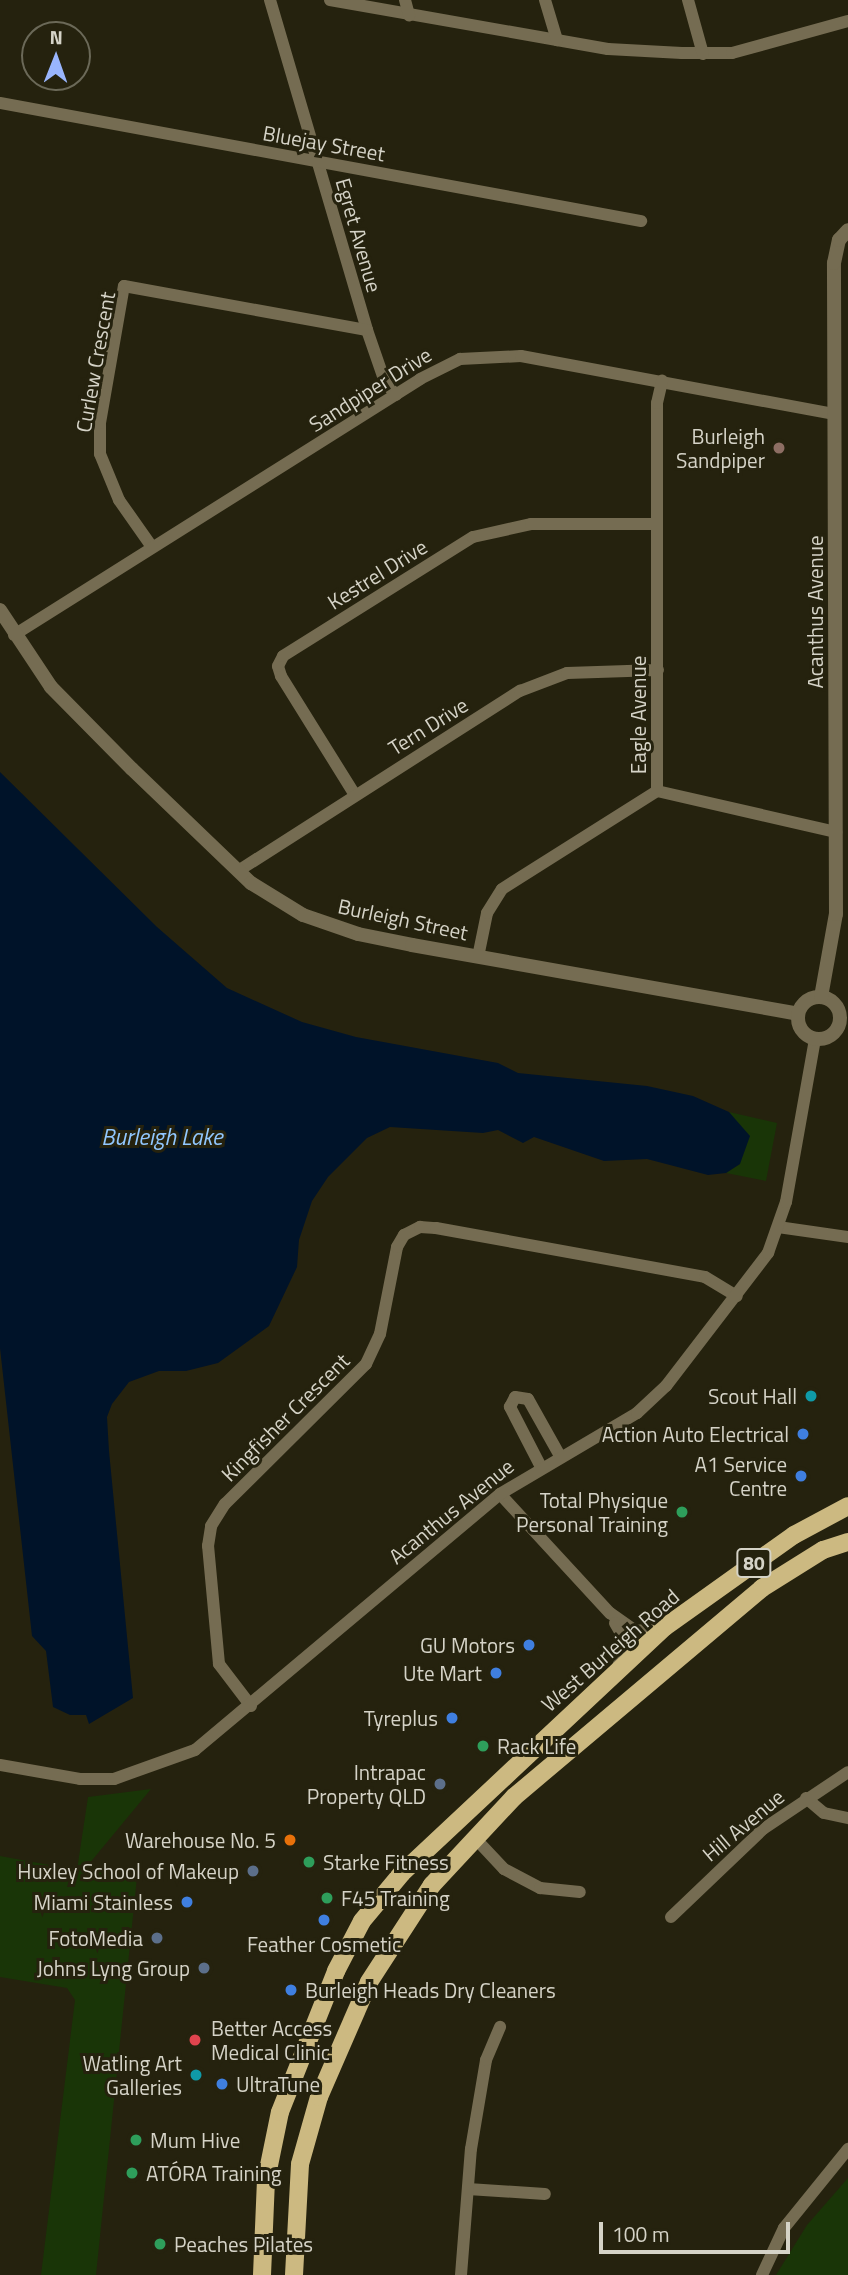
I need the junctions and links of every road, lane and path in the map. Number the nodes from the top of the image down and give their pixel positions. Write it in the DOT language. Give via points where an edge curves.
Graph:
graph roads {
  1 [pos="270,0"];
  2 [pos="330,0"];
  3 [pos="405,0"];
  4 [pos="545,0"];
  5 [pos="688,0"];
  6 [pos="410,15"];
  7 [pos="848,21"];
  8 [pos="557,40"];
  9 [pos="703,54"];
  10 [pos="0,103"];
  11 [pos="317,162"];
  12 [pos="641,221"];
  13 [pos="848,230"];
  14 [pos="367,330"];
  15 [pos="662,381"];
  16 [pos="396,395"];
  17 [pos="835,414"];
  18 [pos="656,524"];
  19 [pos="152,547"];
  20 [pos="0,610"];
  21 [pos="14,635"];
  22 [pos="658,670"];
  23 [pos="657,791"];
  24 [pos="355,795"];
  25 [pos="836,832"];
  26 [pos="238,871"];
  27 [pos="478,957"];
  28 [pos="821,997"];
  29 [pos="798,1014"];
  30 [pos="844,1020"];
  31 [pos="815,1039"];
  32 [pos="778,1227"];
  33 [pos="848,1237"];
  34 [pos="737,1296"];
  35 [pos="560,1456"];
  36 [pos="541,1467"];
  37 [pos="500,1494"];
  38 [pos="848,1506"];
  39 [pos="848,1542"];
  40 [pos="610,1613"];
  41 [pos="665,1627"];
  42 [pos="617,1669"];
  43 [pos="251,1706"];
  44 [pos="0,1765"];
  45 [pos="848,1772"];
  46 [pos="806,1798"];
  47 [pos="848,1818"];
  48 [pos="474,1837"];
  49 [pos="580,1892"];
  50 [pos="671,1916"];
  51 [pos="500,2027"];
  52 [pos="848,2149"];
  53 [pos="468,2189"];
  54 [pos="545,2194"];
  55 [pos="261,2275"];
  56 [pos="294,2275"];
  57 [pos="461,2275"];
  58 [pos="762,2275"];
  1 -- 11 [label="street, Egret Avenue"];
  2 -- 6 [label="street"];
  3 -- 6 [label="street"];
  4 -- 8 [label="street"];
  5 -- 9 [label="street"];
  6 -- 8 [label="street"];
  7 -- 9 [label="street" via="732,52"];
  8 -- 9 [label="street" via="608,49"];
  10 -- 11 [label="street, Bluejay Street"];
  11 -- 12 [label="street, Bluejay Street"];
  11 -- 14 [label="street, Egret Avenue"];
  13 -- 17 [label="street, Acanthus Avenue" via="835,253"];
  14 -- 16 [label="street, Egret Avenue" via="385,382"];
  14 -- 19 [label="street, Curlew Crescent" via="124,286 100,423 100,454 119,500"];
  15 -- 16 [label="street, Sandpiper Drive" via="492,354 460,359"];
  15 -- 17 [label="street, Sandpiper Drive"];
  15 -- 18 [label="street, Eagle Avenue"];
  16 -- 19 [label="street, Sandpiper Drive"];
  17 -- 25 [label="street, Acanthus Avenue"];
  18 -- 22 [label="street, Eagle Avenue"];
  18 -- 24 [label="street, Kestrel Drive" via="531,524 473,537 283,656 278,666 281,676"];
  19 -- 21 [label="street, Sandpiper Drive"];
  20 -- 21 [label="street, Burleigh Street"];
  21 -- 26 [label="street, Burleigh Street" via="51,687"];
  22 -- 23 [label="street, Eagle Avenue"];
  22 -- 24 [label="street, Tern Drive" via="600,669 549,678 520,691"];
  23 -- 25 [label="street"];
  23 -- 27 [label="street, Eagle Avenue" via="502,889 487,913"];
  24 -- 26 [label="street, Tern Drive"];
  25 -- 28 [label="street, Acanthus Avenue" via="836,914"];
  26 -- 27 [label="street, Burleigh Street" via="286,906 332,927"];
  27 -- 29 [label="street, Burleigh Street"];
  28 -- 29 [label="street" via="809,999"];
  28 -- 30 [label="street" via="837,1007"];
  29 -- 31 [label="street" via="799,1027"];
  30 -- 31 [label="street" via="835,1033"];
  31 -- 32 [label="street, Acanthus Avenue"];
  32 -- 33 [label="street"];
  32 -- 34 [label="street, Acanthus Avenue" via="768,1253"];
  34 -- 35 [label="street, Acanthus Avenue" via="666,1386 637,1413"];
  34 -- 43 [label="street, Kingfisher Crescent" via="705,1277 436,1228 420,1227 404,1235 397,1247 380,1334 371,1356 349,1384 225,1504 211,1526 208,1546 219,1664"];
  35 -- 36 [label="street, Acanthus Avenue"];
  35 -- 36 [label="street" via="528,1399 515,1396 510,1407"];
  36 -- 37 [label="street, Acanthus Avenue"];
  37 -- 40 [label="street"];
  37 -- 43 [label="street, Acanthus Avenue"];
  38 -- 41 [label="main road, West Burleigh Road / 80" via="794,1535"];
  39 -- 48 [label="main road, 80" via="823,1550 762,1588 524,1788"];
  40 -- 41 [label="street" via="636,1630"];
  40 -- 42 [label="street" via="625,1637"];
  41 -- 42 [label="main road, West Burleigh Road / 80"];
  42 -- 55 [label="main road, West Burleigh Road / 80" via="402,1873 362,1921 335,1971 280,2112 266,2180"];
  43 -- 44 [label="street, Acanthus Avenue" via="195,1750 114,1779 80,1779"];
  45 -- 46 [label="street, Hill Avenue"];
  46 -- 47 [label="street" via="824,1813"];
  46 -- 50 [label="street, Hill Avenue" via="762,1829"];
  48 -- 49 [label="street" via="504,1869 540,1888 561,1894"];
  48 -- 56 [label="main road, 80" via="394,1937 332,2064 300,2164"];
  51 -- 53 [label="street" via="486,2060"];
  52 -- 58 [label="street" via="783,2228"];
  53 -- 54 [label="street"];
  53 -- 57 [label="street"];
}
